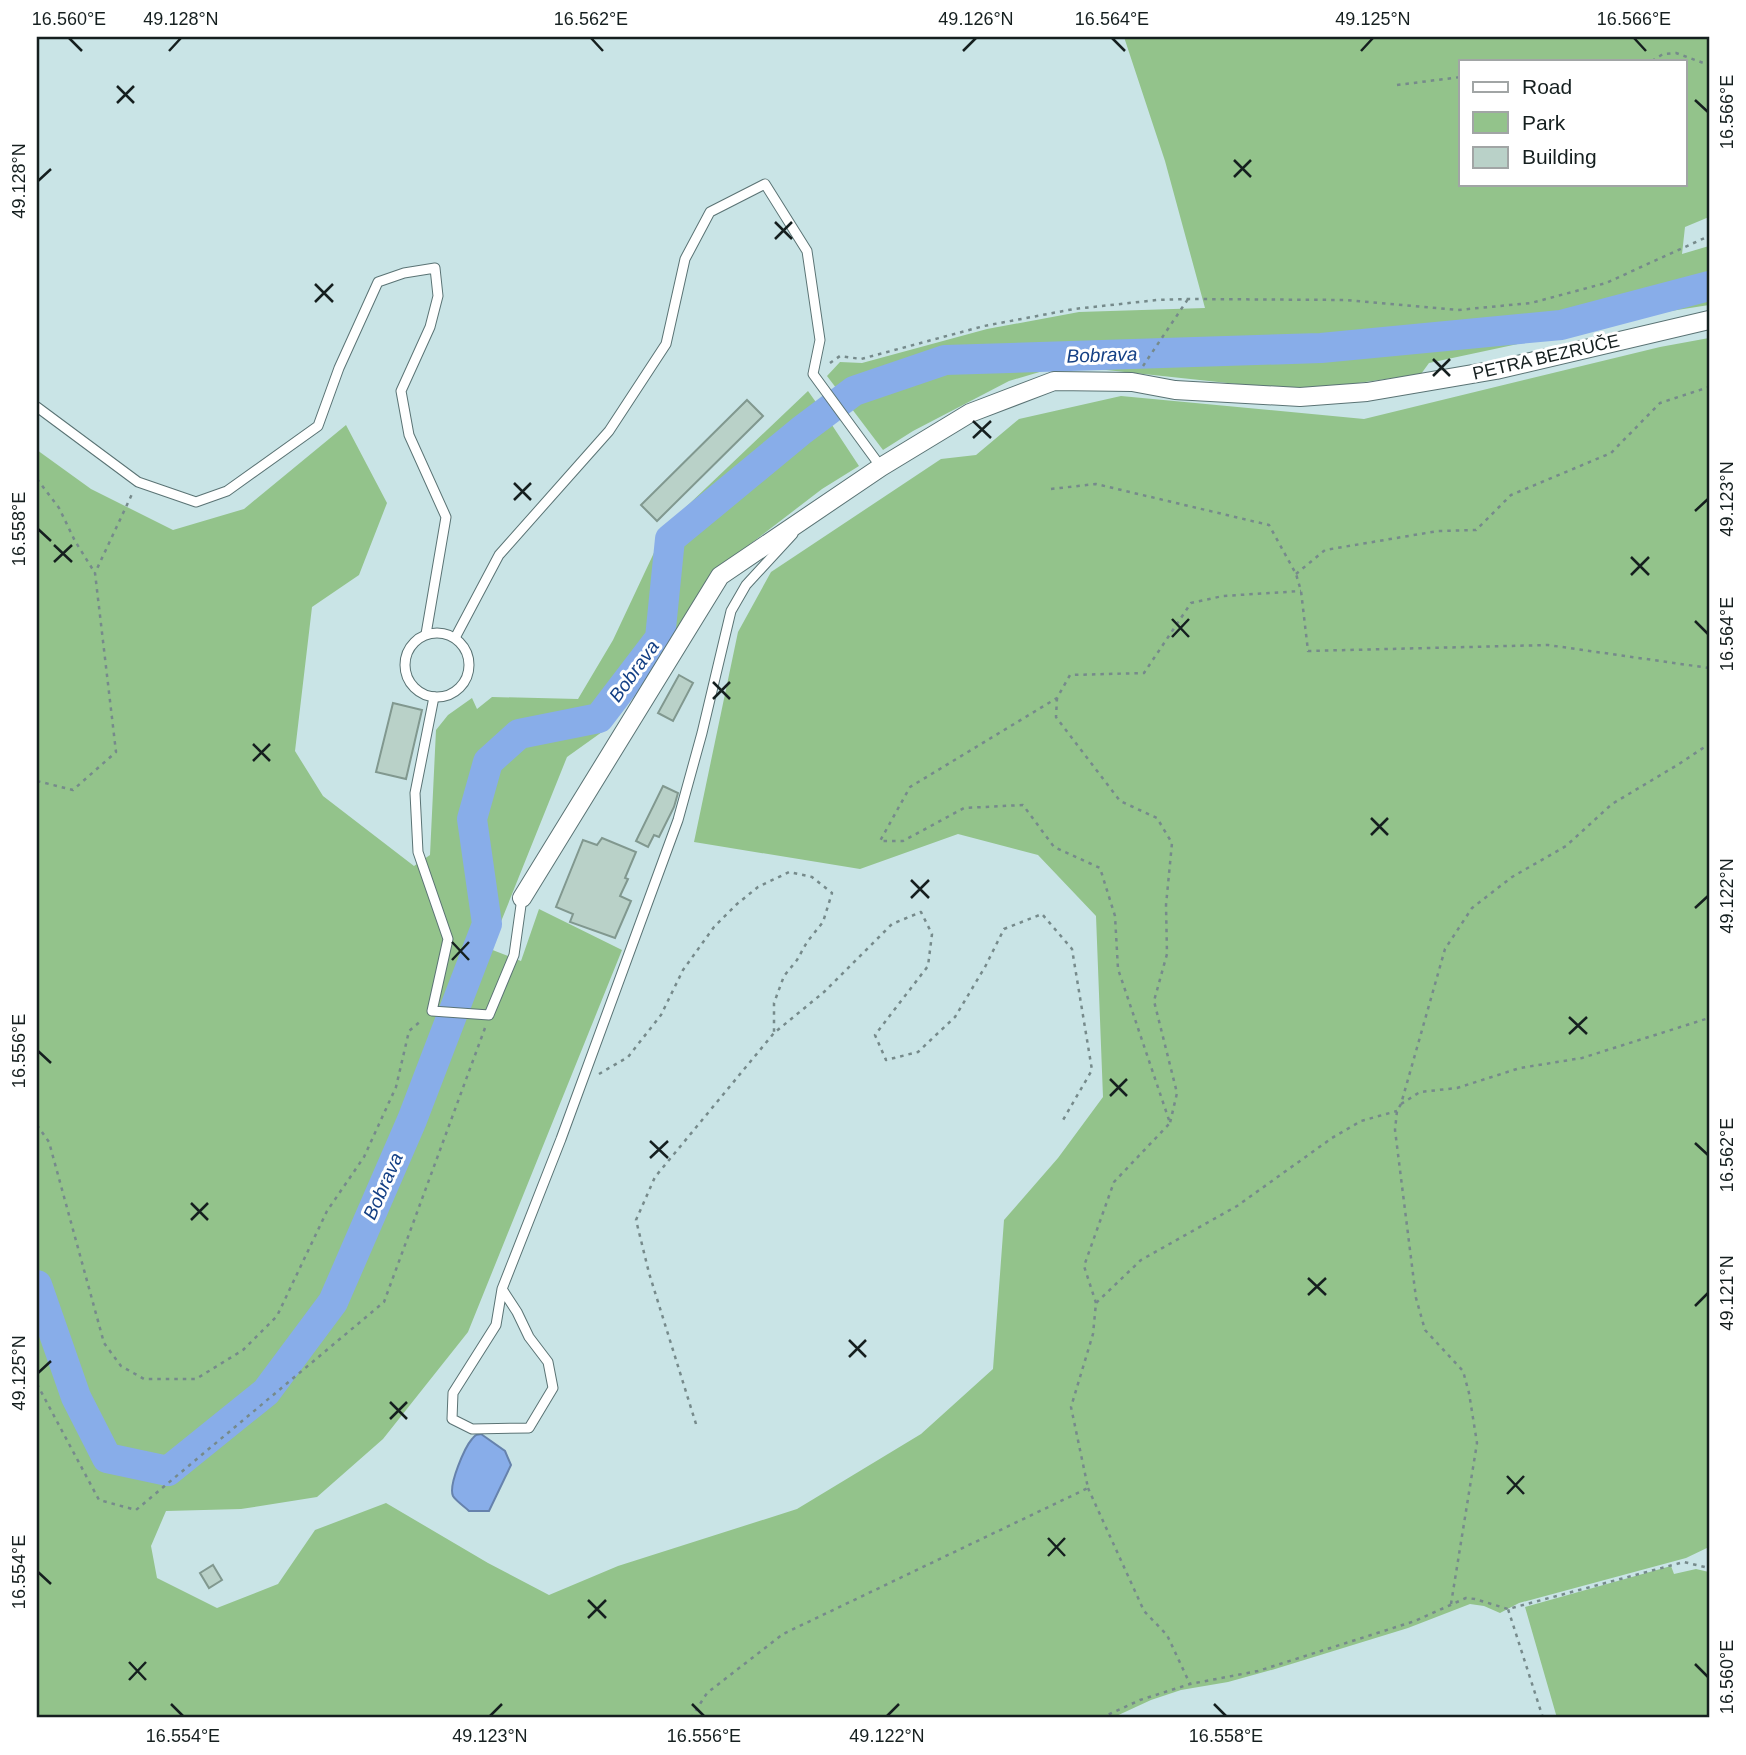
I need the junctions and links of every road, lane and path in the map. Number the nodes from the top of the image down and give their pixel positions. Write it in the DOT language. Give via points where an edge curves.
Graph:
graph roads {
  1 [pos="1654,60"];
  2 [pos="1709,65"];
  3 [pos="1459,77"];
  4 [pos="1397,85"];
  5 [pos="1709,236"];
  6 [pos="1188,299"];
  7 [pos="1709,320"];
  8 [pos="813,374"];
  9 [pos="1132,382"];
  10 [pos="1709,387"];
  11 [pos="37,407"];
  12 [pos="881,467"];
  13 [pos="37,479"];
  14 [pos="138,482"];
  15 [pos="1051,489"];
  16 [pos="810,514"];
  17 [pos="94,573"];
  18 [pos="1296,574"];
  19 [pos="1301,591"];
  20 [pos="426,634"];
  21 [pos="455,638"];
  22 [pos="1709,668"];
  23 [pos="434,697"];
  24 [pos="1057,698"];
  25 [pos="1709,744"];
  26 [pos="37,781"];
  27 [pos="522,898"];
  28 [pos="436,1011"];
  29 [pos="485,1014"];
  30 [pos="1709,1018"];
  31 [pos="774,1033"];
  32 [pos="581,1085"];
  33 [pos="1401,1104"];
  34 [pos="1397,1111"];
  35 [pos="1063,1120"];
  36 [pos="1170,1123"];
  37 [pos="37,1125"];
  38 [pos="502,1289"];
  39 [pos="1096,1303"];
  40 [pos="37,1384"];
  41 [pos="696,1424"];
  42 [pos="1088,1488"];
  43 [pos="1709,1568"];
  44 [pos="1451,1604"];
  45 [pos="1508,1609"];
  46 [pos="1189,1684"];
  47 [pos="691,1718"];
  48 [pos="1101,1718"];
  49 [pos="1543,1718"];
  1 -- 2 [label="path" via="1676,54"];
  3 -- 4 [label="path"];
  5 -- 6 [label="path" via="1606,283 1531,303 1458,310 1346,300"];
  6 -- 8 [label="path" via="1074,309 984,326 861,359 840,356"];
  6 -- 9 [label="path"];
  7 -- 9 [label="street, PETRA BEZRUČE" via="1496,370 1367,392 1300,397 1175,390"];
  8 -- 12 [label="lane"];
  8 -- 21 [label="lane" via="820,340 807,251 765,184 710,212 685,259 666,344 609,431 499,555"];
  9 -- 12 [label="street, PETRA BEZRUČE" via="1054,381 971,413"];
  10 -- 18 [label="path" via="1660,403 1611,453 1511,495 1476,530 1438,531 1325,550"];
  11 -- 14 [label="lane"];
  12 -- 16 [label="street, PETRA BEZRUČE"];
  13 -- 17 [label="path" via="59,508"];
  14 -- 17 [label="path"];
  14 -- 20 [label="lane" via="196,502 227,491 270,462 318,426 378,282 435,268 438,296 430,327 401,391 408,435 446,517"];
  15 -- 18 [label="path" via="1096,484 1269,525"];
  16 -- 27 [label="street, PETRA BEZRUČE" via="720,576"];
  16 -- 32 [label="lane" via="746,585 731,611 678,820"];
  17 -- 26 [label="path" via="116,752 73,790"];
  18 -- 19 [label="path"];
  19 -- 22 [label="path" via="1308,651 1548,645"];
  19 -- 24 [label="path" via="1191,603 1143,673 1070,675"];
  20 -- 21 [label="lane"];
  20 -- 23 [label="lane" via="409,649 405,671 414,688"];
  21 -- 23 [label="lane" via="468,656 468,675 454,692"];
  23 -- 28 [label="lane" via="415,793 418,852 448,939"];
  24 -- 36 [label="path" via="1056,717 1120,801 1157,818 1172,844 1167,954 1154,1002 1177,1093"];
  24 -- 36 [label="path" via="910,787 880,841 903,841 964,808 1023,805 1054,847 1100,868 1115,916 1118,970"];
  25 -- 33 [label="path" via="1612,804 1566,846 1511,877 1472,908 1445,949"];
  27 -- 29 [label="lane" via="514,955"];
  28 -- 29 [label="lane"];
  28 -- 37 [label="path" via="409,1031 396,1087 364,1157 327,1211 277,1316 243,1350 195,1379 144,1379 121,1366 104,1343 48,1142"];
  29 -- 40 [label="path" via="384,1302 136,1510 99,1500"];
  30 -- 33 [label="path" via="1582,1058 1520,1068 1457,1088 1420,1092"];
  31 -- 32 [label="path" via="774,1003 784,976 823,922 832,893 812,877 789,873 758,887 714,927 683,970 661,1014 628,1057"];
  31 -- 35 [label="path" via="824,992 892,924 921,912 932,934 928,966 874,1035 886,1060 918,1052 955,1017 1004,929 1042,914 1072,949 1092,1070"];
  31 -- 41 [label="path" via="655,1177 636,1220"];
  32 -- 38 [label="lane"];
  33 -- 34 [label="path"];
  34 -- 39 [label="path" via="1361,1121 1332,1138 1237,1206 1141,1260"];
  34 -- 44 [label="path" via="1395,1130 1416,1298 1425,1330 1463,1371 1477,1443"];
  36 -- 39 [label="path" via="1114,1182 1084,1266"];
  38 -- 38 [label="lane" via="496,1325 453,1393 452,1419 472,1429 529,1428 553,1388 548,1362"];
  39 -- 42 [label="path" via="1093,1334 1071,1407"];
  42 -- 46 [label="path" via="1144,1611 1167,1635"];
  42 -- 47 [label="path" via="783,1634 706,1693"];
  43 -- 45 [label="path" via="1684,1562"];
  44 -- 45 [label="path" via="1465,1598"];
  44 -- 46 [label="path" via="1415,1621 1258,1671"];
  45 -- 49 [label="path"];
  46 -- 48 [label="path"];
}
